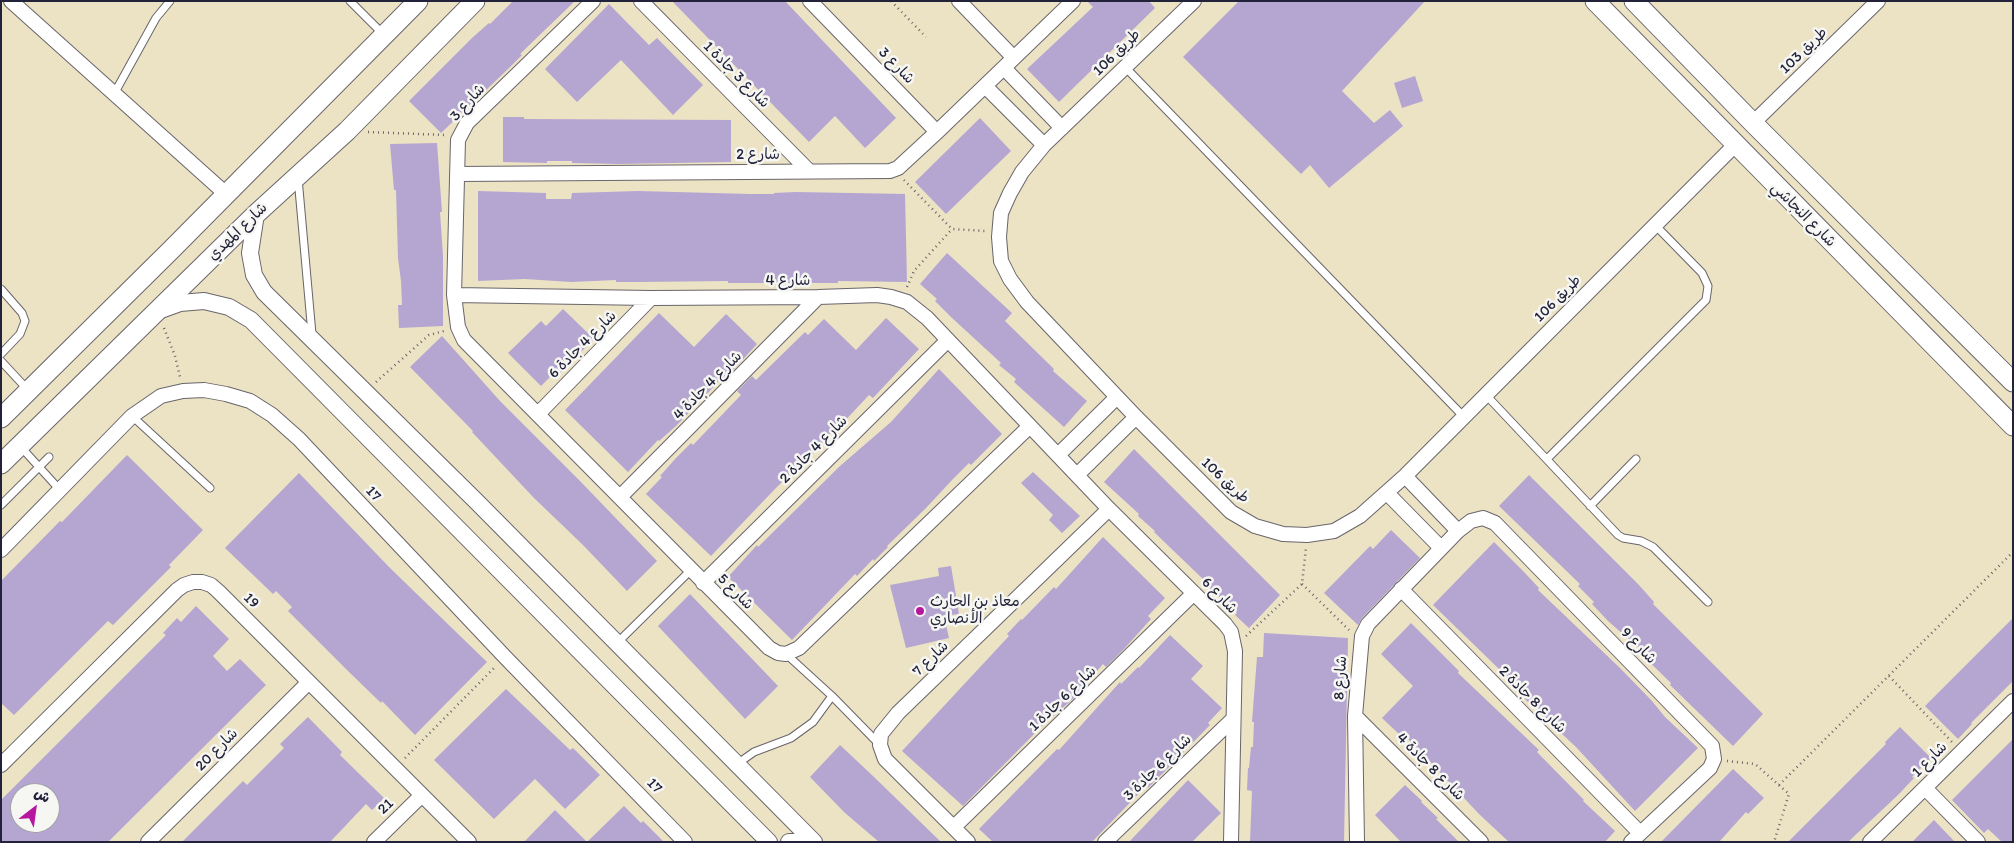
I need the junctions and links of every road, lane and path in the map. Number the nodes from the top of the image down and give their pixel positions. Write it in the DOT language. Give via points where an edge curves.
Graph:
graph roads {
  1 [pos="12,1"];
  2 [pos="170,1"];
  3 [pos="350,1"];
  4 [pos="418,1"];
  5 [pos="475,1"];
  6 [pos="594,1"];
  7 [pos="641,1"];
  8 [pos="810,1"];
  9 [pos="891,1"];
  10 [pos="959,1"];
  11 [pos="1073,1"];
  12 [pos="1194,1"];
  13 [pos="1595,1"];
  14 [pos="1878,1"];
  15 [pos="1634,2"];
  16 [pos="1614,20"];
  17 [pos="384,35"];
  18 [pos="926,38"];
  19 [pos="1009,63"];
  20 [pos="1126,68"];
  21 [pos="984,86"];
  22 [pos="114,94"];
  23 [pos="1753,123"];
  24 [pos="1062,128"];
  25 [pos="347,131"];
  26 [pos="937,132"];
  27 [pos="460,136"];
  28 [pos="1044,146"];
  29 [pos="1735,146"];
  30 [pos="894,169"];
  31 [pos="808,171"];
  32 [pos="458,174"];
  33 [pos="298,176"];
  34 [pos="226,194"];
  35 [pos="256,214"];
  36 [pos="1655,225"];
  37 [pos="952,229"];
  38 [pos="999,232"];
  39 [pos="1902,271"];
  40 [pos="1,289"];
  41 [pos="1878,291"];
  42 [pos="454,295"];
  43 [pos="651,298"];
  44 [pos="818,298"];
  45 [pos="901,300"];
  46 [pos="1936,304"];
  47 [pos="158,311"];
  48 [pos="1911,324"];
  49 [pos="458,326"];
  50 [pos="312,340"];
  51 [pos="948,340"];
  52 [pos="1,354"];
  53 [pos="1,361"];
  54 [pos="2013,382"];
  55 [pos="28,391"];
  56 [pos="183,391"];
  57 [pos="365,392"];
  58 [pos="1486,395"];
  59 [pos="1117,397"];
  60 [pos="538,414"];
  61 [pos="132,416"];
  62 [pos="1136,417"];
  63 [pos="1464,417"];
  64 [pos="3,419"];
  65 [pos="1030,426"];
  66 [pos="2013,426"];
  67 [pos="20,446"];
  68 [pos="1058,455"];
  69 [pos="49,458"];
  70 [pos="1546,459"];
  71 [pos="1636,460"];
  72 [pos="1,464"];
  73 [pos="39,467"];
  74 [pos="1077,475"];
  75 [pos="1405,476"];
  76 [pos="210,488"];
  77 [pos="60,490"];
  78 [pos="1387,493"];
  79 [pos="620,497"];
  80 [pos="1,505"];
  81 [pos="1590,506"];
  82 [pos="1109,509"];
  83 [pos="1458,531"];
  84 [pos="1307,534"];
  85 [pos="1441,548"];
  86 [pos="1,550"];
  87 [pos="2013,552"];
  88 [pos="690,570"];
  89 [pos="703,583"];
  90 [pos="1302,584"];
  91 [pos="1401,589"];
  92 [pos="1194,593"];
  93 [pos="1708,602"];
  94 [pos="1361,642"];
  95 [pos="617,643"];
  96 [pos="1234,648"];
  97 [pos="786,654"];
  98 [pos="505,658"];
  99 [pos="1889,676"];
  100 [pos="309,682"];
  101 [pos="832,696"];
  102 [pos="2011,705"];
  103 [pos="1355,716"];
  104 [pos="1233,719"];
  105 [pos="880,745"];
  106 [pos="1961,752"];
  107 [pos="1714,759"];
  108 [pos="737,764"];
  109 [pos="1,765"];
  110 [pos="395,768"];
  111 [pos="1779,785"];
  112 [pos="1925,788"];
  113 [pos="422,795"];
  114 [pos="954,827"];
  115 [pos="1636,837"];
  116 [pos="148,842"];
  117 [pos="374,842"];
  118 [pos="469,842"];
  119 [pos="685,842"];
  120 [pos="769,842"];
  121 [pos="789,842"];
  122 [pos="796,842"];
  123 [pos="814,842"];
  124 [pos="968,842"];
  125 [pos="1104,842"];
  126 [pos="1231,842"];
  127 [pos="1357,842"];
  128 [pos="1481,842"];
  129 [pos="1774,842"];
  130 [pos="1870,842"];
  131 [pos="1978,842"];
  1 -- 22 [label="street"];
  2 -- 22 [label="lane" via="156,18"];
  3 -- 17 [label="lane"];
  4 -- 17 [label="main road"];
  5 -- 25 [label="main road, شارع المهدي"];
  6 -- 27 [label="street, شارع 3" via="468,123"];
  7 -- 31 [label="street, شارع 3 جادة 1"];
  8 -- 26 [label="street, شارع 3"];
  9 -- 18 [label="path"];
  10 -- 19 [label="street"];
  11 -- 19 [label="street"];
  12 -- 20 [label="street, طريق 106"];
  13 -- 16 [label="main road, شارع النجاشي"];
  14 -- 23 [label="street, طريق 103"];
  15 -- 16 [label="main road" via="1621,5"];
  15 -- 23 [label="main road, شارع النجاشي"];
  16 -- 29 [label="main road, شارع النجاشي"];
  17 -- 34 [label="main road"];
  19 -- 21 [label="street"];
  19 -- 24 [label="street"];
  20 -- 24 [label="street, طريق 106"];
  20 -- 63 [label="lane"];
  21 -- 26 [label="street"];
  21 -- 28 [label="street"];
  22 -- 34 [label="street"];
  23 -- 39 [label="main road, شارع النجاشي"];
  24 -- 28 [label="street, طريق 106"];
  25 -- 27 [label="path"];
  25 -- 33 [label="main road, شارع المهدي"];
  26 -- 30 [label="street"];
  27 -- 32 [label="street, شارع 3" via="456,160"];
  28 -- 38 [label="street, طريق 106" via="1022,172 1010,193"];
  29 -- 36 [label="street, طريق 106"];
  29 -- 41 [label="main road, شارع النجاشي"];
  30 -- 31 [label="street, شارع 2" via="873,172"];
  30 -- 37 [label="path"];
  31 -- 32 [label="street, شارع 2"];
  32 -- 42 [label="street, شارع 3"];
  33 -- 35 [label="main road, شارع المهدي"];
  33 -- 50 [label="lane"];
  34 -- 55 [label="main road"];
  35 -- 47 [label="main road, شارع المهدي"];
  35 -- 50 [label="street" via="250,253 254,274 264,292"];
  36 -- 58 [label="street, طريق 106"];
  36 -- 70 [label="lane" via="1702,272 1708,286 1706,300"];
  37 -- 38 [label="path"];
  37 -- 45 [label="path" via="914,272"];
  38 -- 59 [label="street, طريق 106" via="1001,261 1010,279 1027,302"];
  39 -- 41 [label="main road" via="1897,288 1885,293"];
  39 -- 46 [label="main road, شارع النجاشي"];
  40 -- 52 [label="lane" via="25,321 20,334"];
  41 -- 48 [label="main road, شارع النجاشي"];
  42 -- 43 [label="street, شارع 4"];
  42 -- 49 [label="street, شارع 5"];
  43 -- 44 [label="street, شارع 4"];
  43 -- 60 [label="street, شارع 4 جادة 6"];
  44 -- 45 [label="street, شارع 4" via="877,295"];
  44 -- 79 [label="street, شارع 4 جادة 4"];
  45 -- 51 [label="street, شارع 4" via="927,318"];
  46 -- 48 [label="main road" via="1920,306 1912,316"];
  46 -- 54 [label="main road, شارع النجاشي"];
  47 -- 56 [label="path" via="175,356"];
  47 -- 67 [label="main road, شارع المهدي"];
  47 -- 120 [label="street" via="180,303 204,301 229,307 252,320"];
  48 -- 66 [label="main road, شارع النجاشي"];
  49 -- 57 [label="path" via="429,335"];
  49 -- 60 [label="street, شارع 5" via="464,340"];
  50 -- 57 [label="street"];
  51 -- 65 [label="street, شارع 4"];
  51 -- 89 [label="street, شارع 4 جادة 2"];
  53 -- 55 [label="lane"];
  55 -- 64 [label="main road"];
  56 -- 61 [label="street, 17" via="161,396"];
  56 -- 98 [label="street, 17" via="226,394 250,401 272,414"];
  57 -- 95 [label="street"];
  58 -- 63 [label="street, طريق 106"];
  58 -- 70 [label="lane"];
  59 -- 62 [label="street, طريق 106"];
  59 -- 68 [label="street"];
  60 -- 79 [label="street, شارع 5"];
  61 -- 76 [label="lane"];
  61 -- 77 [label="street, 17"];
  62 -- 74 [label="street"];
  62 -- 84 [label="street, طريق 106" via="1231,512 1255,526 1283,534"];
  63 -- 75 [label="street, طريق 106"];
  65 -- 68 [label="street, شارع 4"];
  65 -- 97 [label="street" via="818,631 799,648"];
  67 -- 72 [label="main road, شارع المهدي"];
  67 -- 73 [label="lane"];
  68 -- 74 [label="street, شارع 6"];
  69 -- 73 [label="lane"];
  70 -- 81 [label="lane"];
  71 -- 81 [label="lane"];
  73 -- 77 [label="lane"];
  73 -- 80 [label="lane"];
  74 -- 82 [label="street, شارع 6"];
  75 -- 78 [label="street, طريق 106"];
  75 -- 83 [label="street"];
  77 -- 86 [label="street, 17"];
  78 -- 84 [label="street, طريق 106" via="1360,516 1334,531"];
  78 -- 85 [label="street"];
  79 -- 88 [label="street, شارع 5"];
  81 -- 93 [label="lane" via="1623,538 1652,546"];
  82 -- 92 [label="street, شارع 6"];
  82 -- 105 [label="street, شارع 7" via="898,713 881,734"];
  83 -- 85 [label="street, شارع 9"];
  83 -- 107 [label="street, شارع 9" via="1471,521 1483,518 1495,523 1712,746"];
  84 -- 90 [label="path"];
  85 -- 91 [label="street, شارع 8"];
  87 -- 99 [label="path"];
  88 -- 89 [label="street, شارع 5"];
  88 -- 95 [label="lane"];
  89 -- 97 [label="street, شارع 5" via="769,648"];
  90 -- 94 [label="path"];
  90 -- 96 [label="path"];
  91 -- 94 [label="street, شارع 8" via="1368,624"];
  91 -- 115 [label="street, شارع 8 جادة 2"];
  92 -- 96 [label="street, شارع 6" via="1231,632"];
  92 -- 114 [label="street, شارع 6 جادة 1"];
  94 -- 103 [label="street, شارع 8"];
  95 -- 108 [label="street"];
  96 -- 104 [label="street, شارع 6"];
  97 -- 101 [label="lane"];
  98 -- 110 [label="path"];
  98 -- 119 [label="street, 17"];
  99 -- 106 [label="path"];
  99 -- 111 [label="path"];
  100 -- 109 [label="street, 19" via="218,591 211,585 193,582 177,590"];
  100 -- 110 [label="street, 19"];
  100 -- 116 [label="street, شارع 20"];
  101 -- 105 [label="lane"];
  101 -- 108 [label="lane" via="813,722 798,733 754,752"];
  102 -- 106 [label="street, شارع 1"];
  103 -- 127 [label="street, شارع 8"];
  103 -- 128 [label="street, شارع 8 جادة 4"];
  104 -- 125 [label="street, شارع 6 جادة 3"];
  104 -- 126 [label="street, شارع 6"];
  105 -- 114 [label="street" via="885,760"];
  106 -- 112 [label="street, شارع 1"];
  107 -- 111 [label="path" via="1755,764"];
  107 -- 115 [label="street" via="1710,768"];
  108 -- 123 [label="street"];
  110 -- 113 [label="street, 19"];
  111 -- 129 [label="path" via="1789,794"];
  112 -- 130 [label="street, شارع 1"];
  112 -- 131 [label="street"];
  113 -- 117 [label="street, 21"];
  113 -- 118 [label="street, 19"];
  114 -- 124 [label="street"];
  121 -- 122 [label="street"];
}
